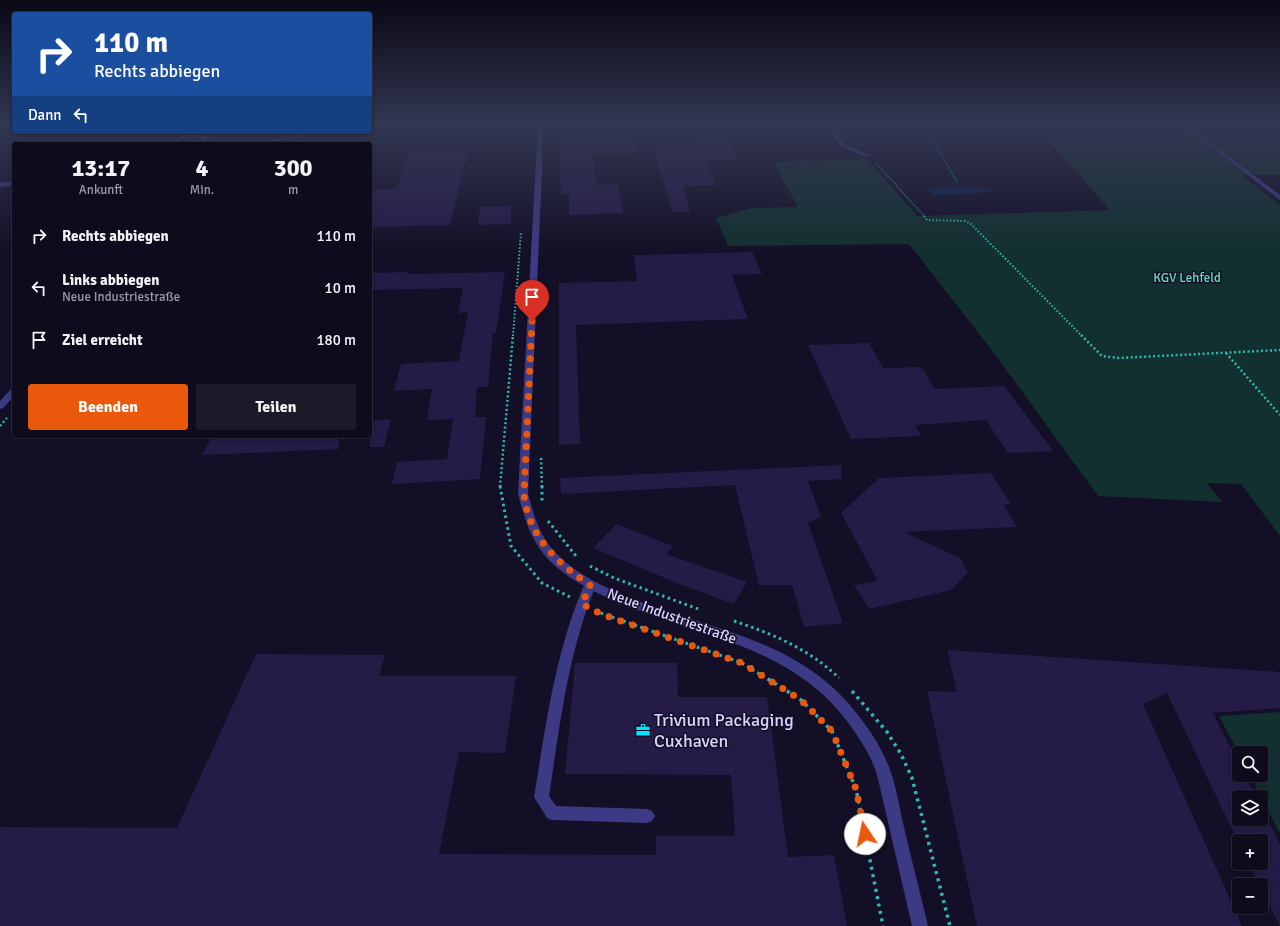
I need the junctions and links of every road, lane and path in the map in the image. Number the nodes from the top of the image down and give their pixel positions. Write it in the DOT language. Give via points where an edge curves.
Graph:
graph roads {
  1 [pos="540,167"];
  2 [pos="879,167"];
  3 [pos="949,167"];
  4 [pos="1240,167"];
  5 [pos="957,182"];
  6 [pos="12,183"];
  7 [pos="0,185"];
  8 [pos="1280,198"];
  9 [pos="521,226"];
  10 [pos="1280,350"];
  11 [pos="1225,353"];
  12 [pos="12,393"];
  13 [pos="0,406"];
  14 [pos="1280,415"];
  15 [pos="541,455"];
  16 [pos="542,504"];
  17 [pos="546,518"];
  18 [pos="581,560"];
  19 [pos="587,564"];
  20 [pos="590,585"];
  21 [pos="582,604"];
  22 [pos="703,611"];
  23 [pos="733,621"];
  24 [pos="843,682"];
  25 [pos="848,687"];
  26 [pos="647,816"];
  27 [pos="883,926"];
  28 [pos="920,926"];
  29 [pos="950,926"];
  1 -- 20 [label="street, Neue Industriestraße" via="525,506 537,536 549,552 571,573"];
  2 -- 11 [label="path" via="930,221 966,221 971,224 1102,356 1119,358"];
  3 -- 5 [label="path"];
  4 -- 8 [label="street"];
  6 -- 7 [label="street"];
  9 -- 21 [label="path" via="500,490 511,546 542,583"];
  10 -- 11 [label="path"];
  11 -- 14 [label="path"];
  12 -- 13 [label="street"];
  15 -- 16 [label="path"];
  17 -- 18 [label="path" via="564,543"];
  19 -- 22 [label="path" via="614,578"];
  20 -- 21 [label="street"];
  20 -- 28 [label="street, Neue Industriestraße" via="614,597 739,639 804,671 835,698 865,737 882,768"];
  21 -- 26 [label="street" via="565,661 541,797 552,813"];
  21 -- 27 [label="path" via="601,614 742,663 801,700 832,731 856,789"];
  23 -- 24 [label="path" via="785,640 817,658"];
  25 -- 29 [label="path" via="885,727 904,756"];
}
